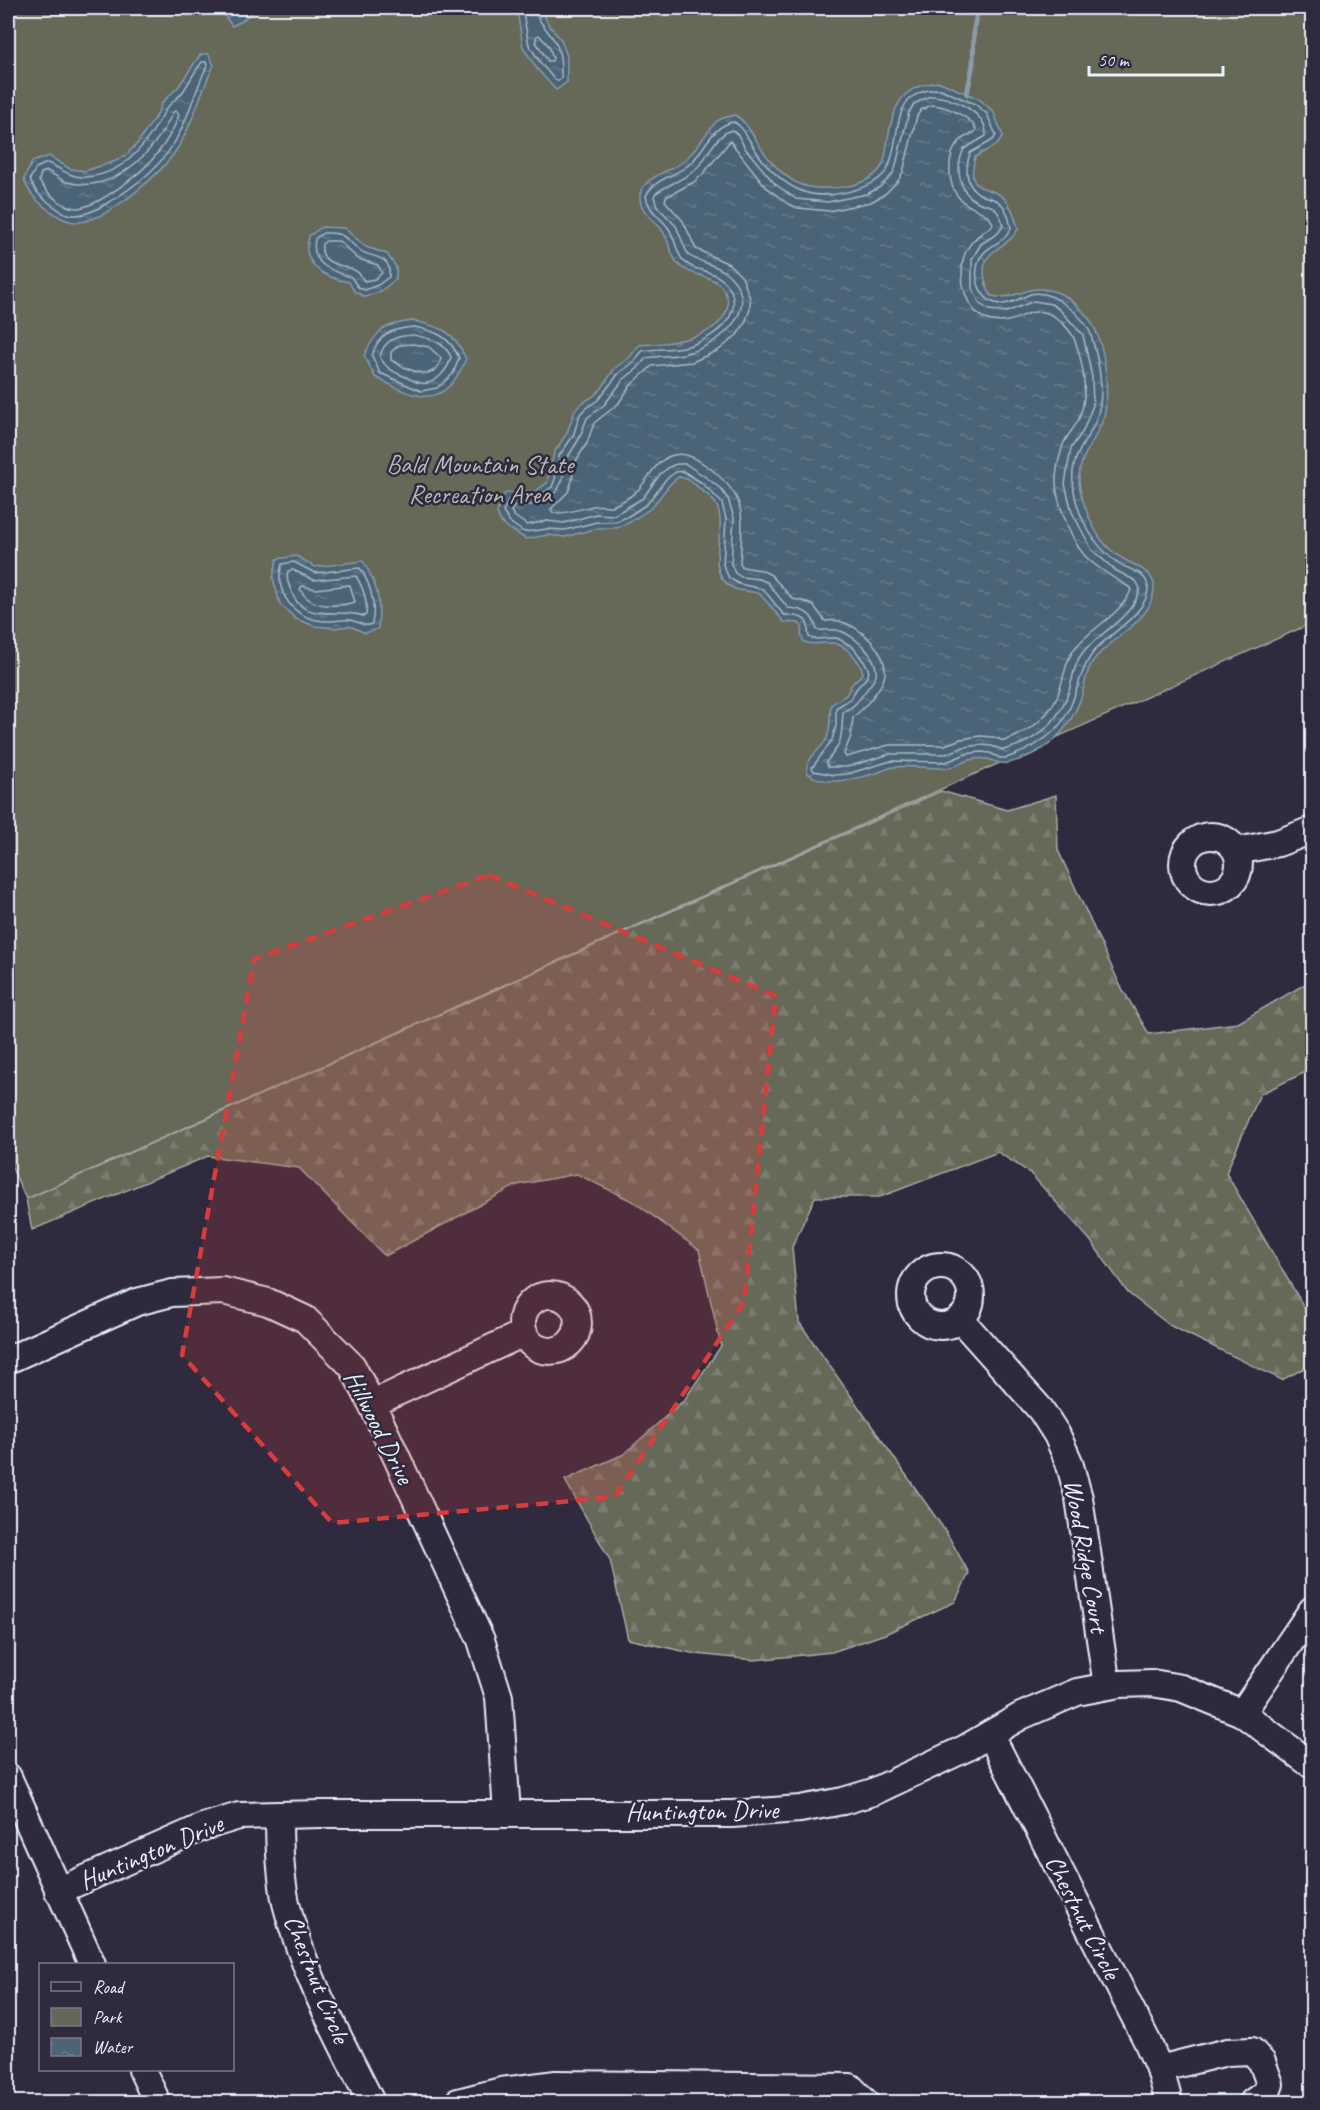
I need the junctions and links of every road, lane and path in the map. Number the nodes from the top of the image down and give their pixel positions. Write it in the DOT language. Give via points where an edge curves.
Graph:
graph roads {
  1 [pos="1312,830"];
  2 [pos="1237,851"];
  3 [pos="960,1319"];
  4 [pos="524,1333"];
  5 [pos="8,1360"];
  6 [pos="372,1404"];
  7 [pos="1312,1610"];
  8 [pos="1107,1686"];
  9 [pos="1242,1713"];
  10 [pos="990,1734"];
  11 [pos="1312,1765"];
  12 [pos="8,1777"];
  13 [pos="507,1813"];
  14 [pos="279,1816"];
  15 [pos="58,1891"];
  16 [pos="91,1963"];
  17 [pos="1159,2068"];
  18 [pos="142,2071"];
  19 [pos="669,2094"];
  20 [pos="157,2103"];
  21 [pos="370,2103"];
  22 [pos="458,2103"];
  23 [pos="865,2103"];
  24 [pos="1169,2103"];
  25 [pos="1253,2103"];
  1 -- 2 [label="street" via="1278,843"];
  3 -- 8 [label="street, Wood Ridge Court" via="1041,1410 1069,1462 1079,1498"];
  4 -- 6 [label="street"];
  5 -- 6 [label="street, Hillwood Drive" via="136,1302 172,1293 223,1291 268,1302 305,1319 352,1366"];
  6 -- 13 [label="street, Hillwood Drive" via="481,1640 499,1697"];
  7 -- 9 [label="street"];
  8 -- 9 [label="street, Huntington Drive" via="1152,1683 1181,1688"];
  8 -- 10 [label="street, Huntington Drive" via="1077,1692"];
  9 -- 11 [label="street, Huntington Drive"];
  10 -- 13 [label="street, Huntington Drive" via="873,1792 800,1809 732,1814"];
  10 -- 17 [label="street, Chestnut Circle"];
  12 -- 15 [label="street"];
  13 -- 14 [label="street, Huntington Drive"];
  14 -- 15 [label="street, Huntington Drive" via="239,1816 203,1827"];
  14 -- 21 [label="street, Chestnut Circle" via="282,1876 296,1938 316,1990"];
  15 -- 16 [label="street"];
  17 -- 24 [label="street, Chestnut Circle"];
  17 -- 25 [label="street" via="1227,2052 1252,2051 1262,2062 1270,2084 1267,2092"];
  18 -- 20 [label="street"];
  19 -- 22 [label="street" via="556,2084 501,2091"];
  19 -- 23 [label="street" via="850,2087"];
}
